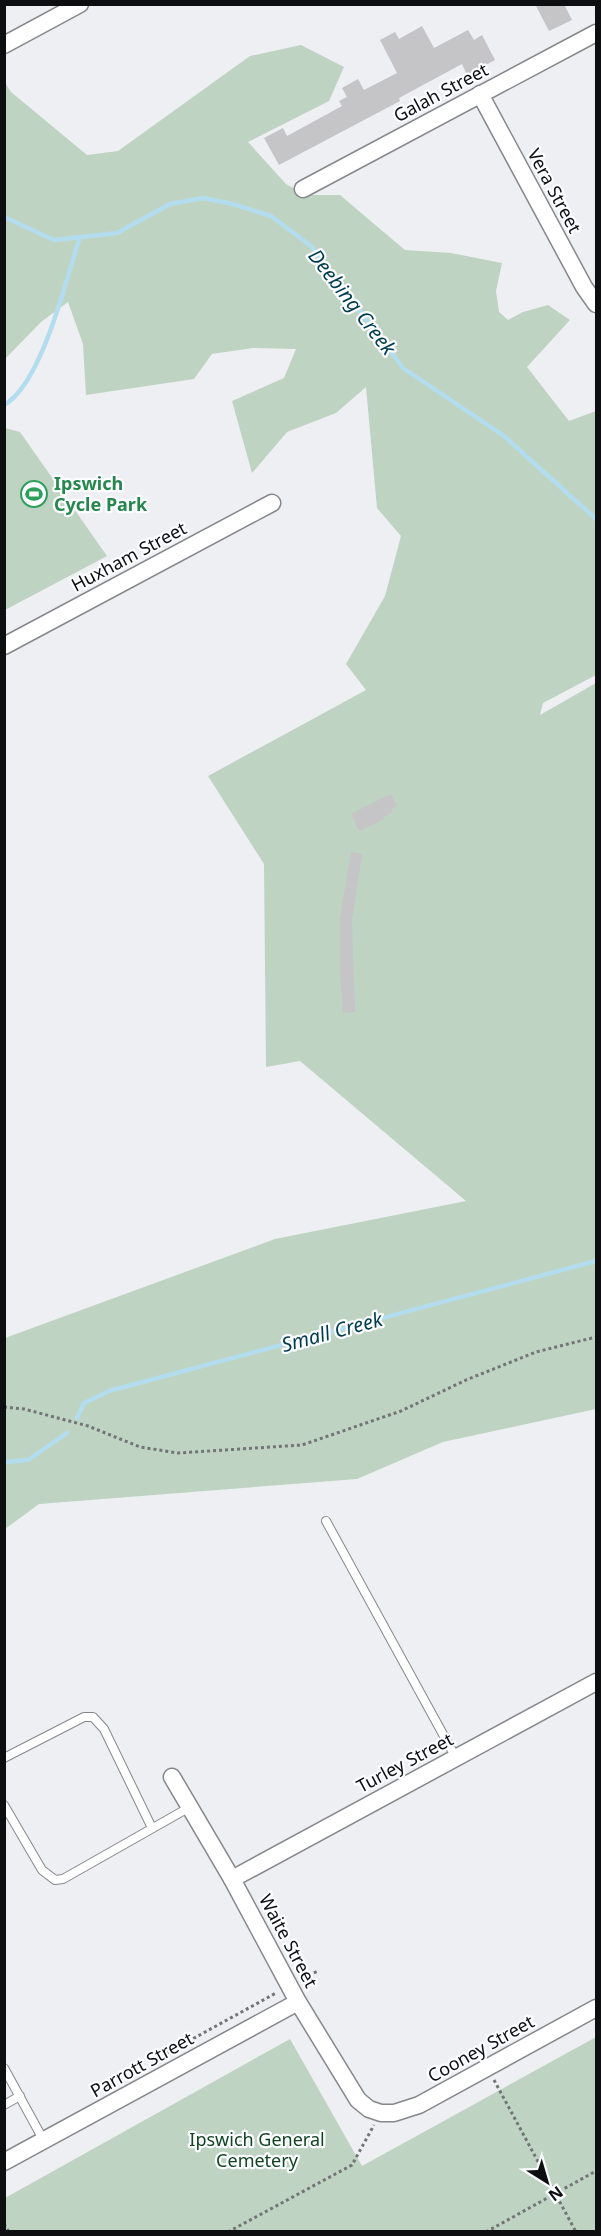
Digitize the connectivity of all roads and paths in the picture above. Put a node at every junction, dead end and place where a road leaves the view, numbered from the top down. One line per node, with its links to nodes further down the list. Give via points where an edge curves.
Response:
1 (76, 6): 3 (street)
2 (597, 33): 4 (street, Galah Street)
3 (4, 45)
4 (480, 94): 5 (street, Galah Street); 6 (street, Vera Street, via 584,287)
5 (303, 189)
6 (597, 304)
7 (272, 503): 8 (street, Huxham Street)
8 (4, 646)
9 (597, 1337): 10 (path, via 536,1352 401,1411 302,1445 178,1453 140,1447 88,1426)
10 (4, 1407)
11 (326, 1521): 14 (lane)
12 (597, 1682): 14 (street, Turley Street)
13 (4, 1758): 18 (lane, via 93,1716 104,1729)
14 (456, 1758): 19 (street, Turley Street)
15 (172, 1777): 17 (street, Waite Street)
16 (4, 1805): 18 (lane, via 42,1870 55,1880)
17 (190, 1807): 18 (lane); 19 (street, Waite Street)
18 (152, 1828)
19 (232, 1879): 20 (street, Waite Street)
20 (298, 2002): 26 (street, Waite Street, via 352,2091 369,2109); 27 (street, Parrott Street)
21 (597, 2008): 23 (street, Cooney Street)
22 (4, 2067): 24 (lane)
23 (488, 2067): 26 (street, Cooney Street, via 420,2105); 30 (path)
24 (20, 2096): 25 (lane); 27 (lane)
25 (4, 2105)
26 (381, 2113): 33 (path, via 352,2165)
27 (44, 2141): 28 (street, Parrott Street)
28 (4, 2162)
29 (597, 2171): 30 (path)
30 (555, 2193): 34 (path); 35 (path)
31 (4, 2224): 32 (path)
32 (9, 2232)
33 (228, 2232)
34 (486, 2232)
35 (576, 2232)

